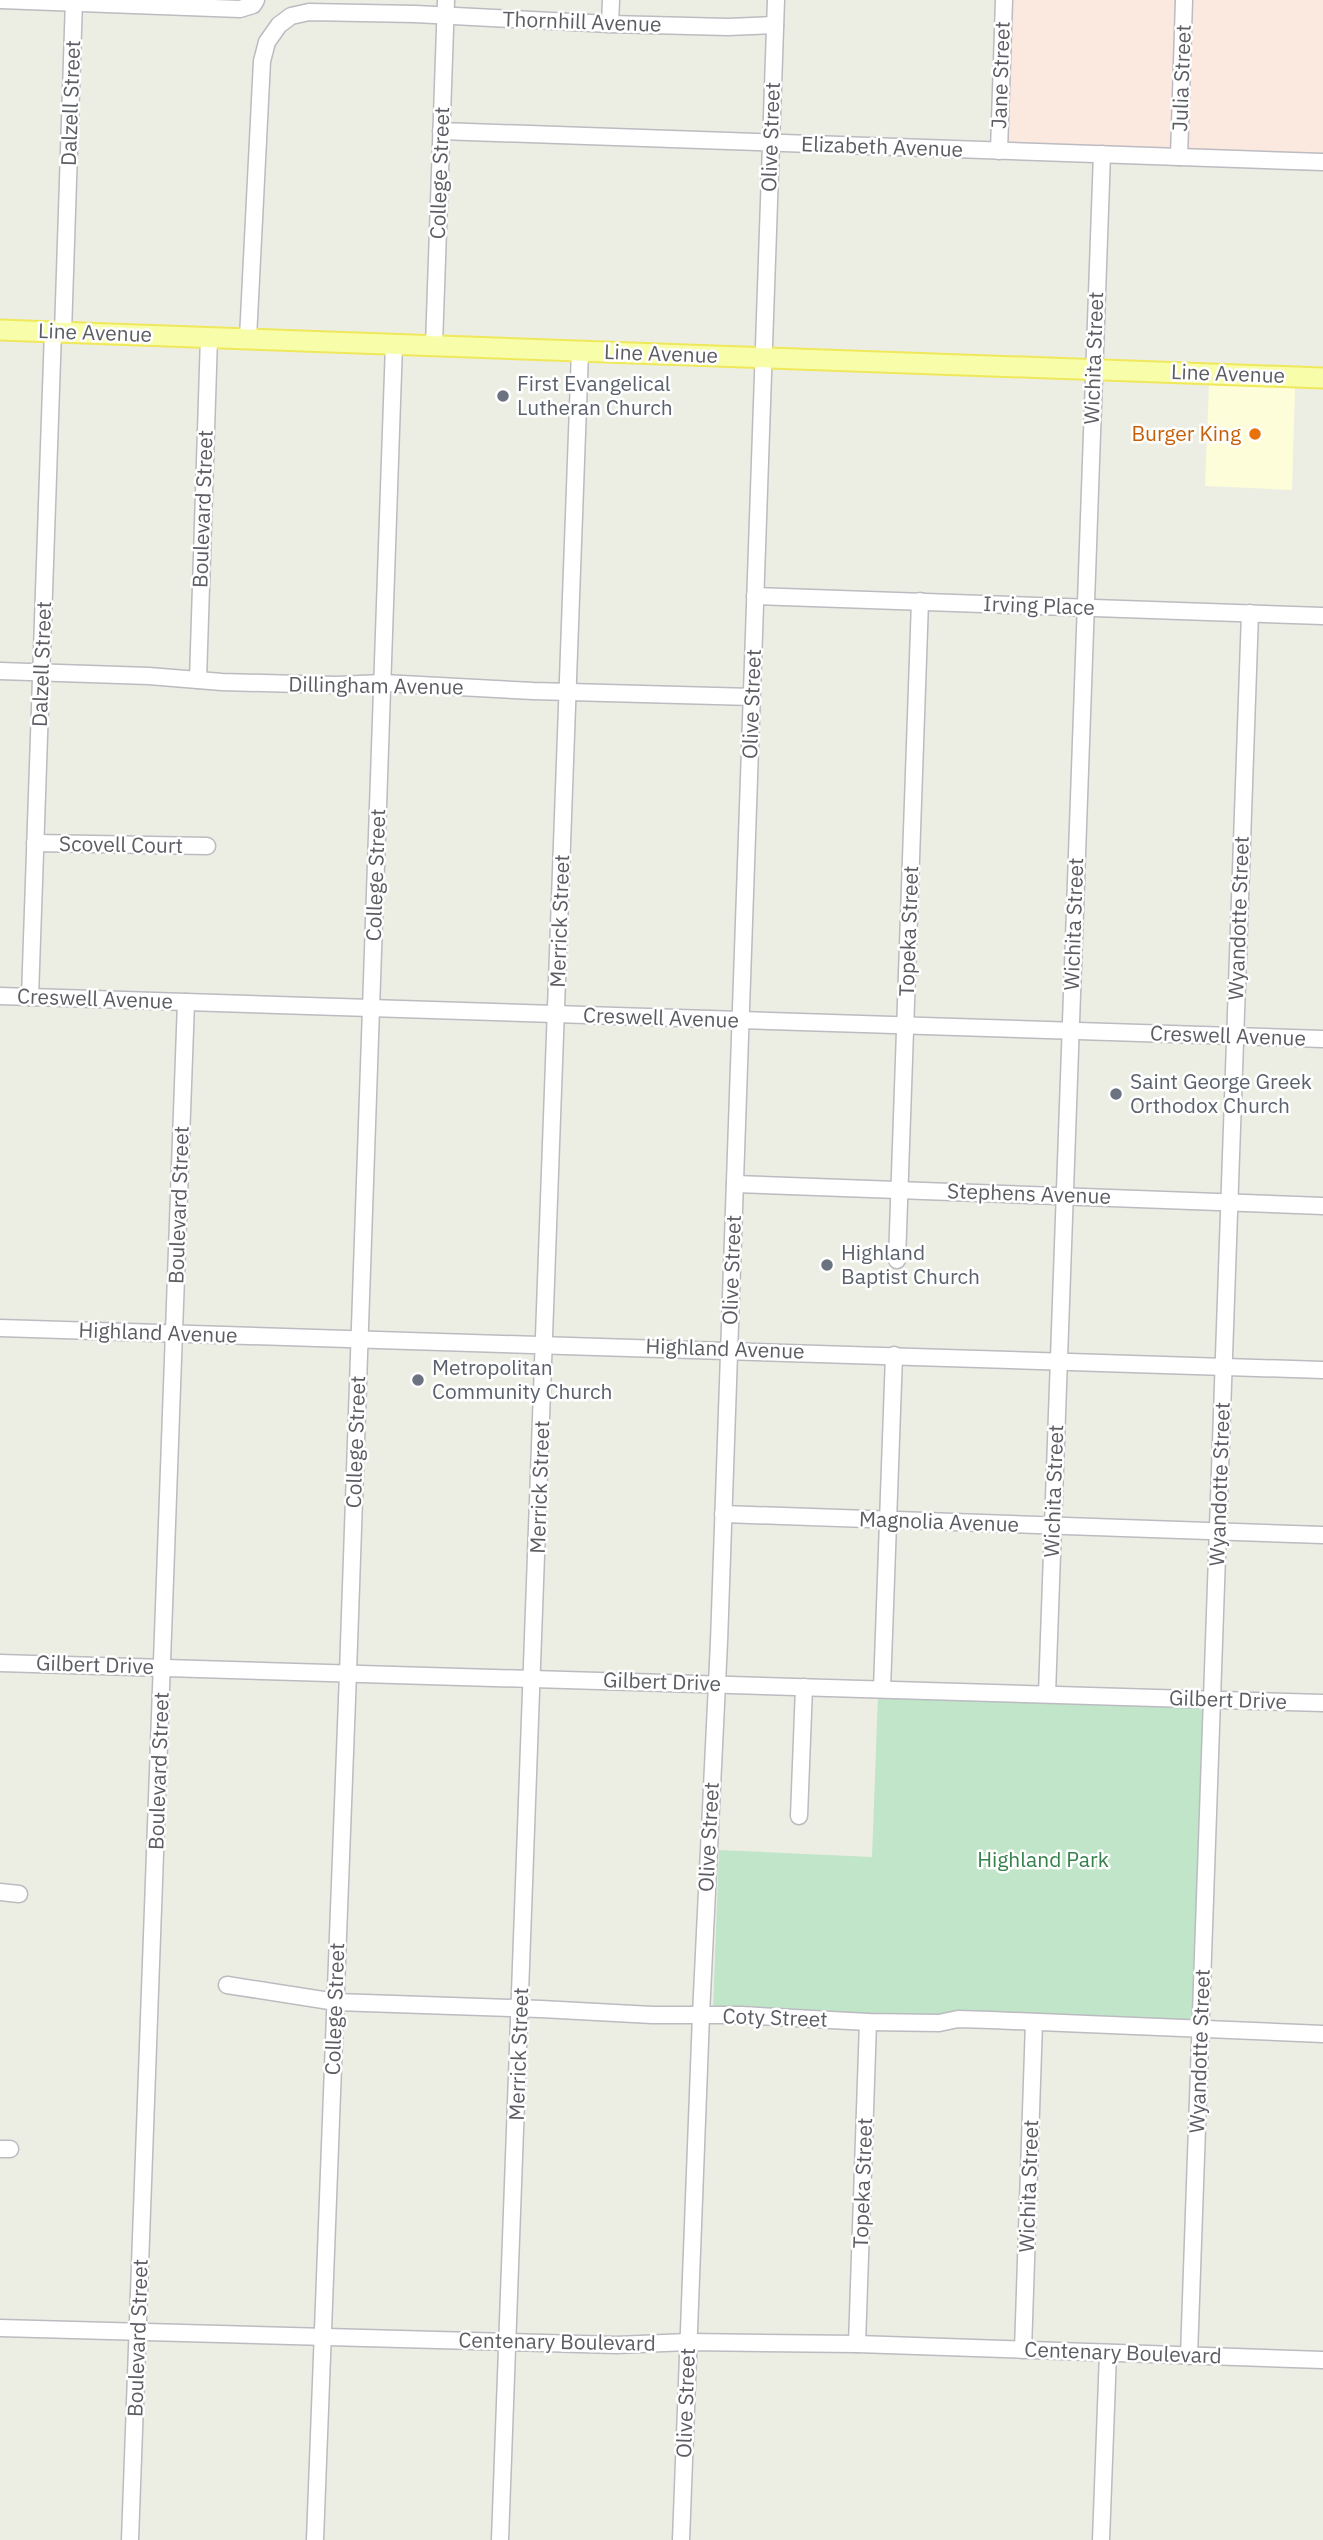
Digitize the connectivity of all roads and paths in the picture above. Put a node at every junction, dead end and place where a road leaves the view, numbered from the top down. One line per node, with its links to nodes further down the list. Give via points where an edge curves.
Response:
1 (0, 0): 6 (street)
2 (611, 0): 9 (street)
3 (776, 0): 10 (street, Olive Street)
4 (1004, 0): 13 (street, Jane Street)
5 (1184, 0): 15 (street, Julia Street)
6 (74, 1): 7 (street, via 240,9); 18 (street, Dalzell Street)
7 (255, 2)
8 (446, 8): 9 (street, Thornhill Avenue); 11 (street, College Street); 20 (street, Thornhill Avenue, via 309,12 285,20 271,35 262,61)
9 (610, 24): 10 (street, Thornhill Avenue)
10 (775, 25): 12 (street, Olive Street)
11 (441, 131): 12 (street, Elizabeth Avenue); 22 (street, College Street)
12 (771, 143): 13 (street, Elizabeth Avenue); 24 (street, Olive Street)
13 (999, 151): 14 (street, Elizabeth Avenue)
14 (1102, 154): 15 (street, Elizabeth Avenue); 25 (street, Wichita Street)
15 (1179, 157): 16 (street, Elizabeth Avenue)
16 (1323, 162)
17 (0, 330): 18 (main road, Line Avenue)
18 (58, 332): 19 (main road, Line Avenue); 33 (street, Dalzell Street)
19 (209, 337): 20 (main road, Line Avenue); 34 (street, Boulevard Street)
20 (248, 338): 21 (main road, Line Avenue)
21 (394, 344): 22 (main road, Line Avenue); 35 (street, College Street)
22 (434, 345): 23 (main road, Line Avenue)
23 (580, 351): 24 (main road, Line Avenue); 36 (street, Merrick Street)
24 (764, 358): 25 (main road, Line Avenue); 27 (street, Olive Street)
25 (1093, 370): 26 (main road, Line Avenue); 29 (street, Wichita Street)
26 (1323, 378)
27 (755, 596): 28 (street, Irving Place); 37 (street, Olive Street)
28 (920, 601): 29 (street, Irving Place); 46 (street, Topeka Street)
29 (1085, 607): 30 (street, Irving Place); 47 (street, Wichita Street)
30 (1250, 613): 31 (street, Irving Place); 48 (street, Wyandotte Street)
31 (1323, 616)
32 (0, 671): 33 (street, Dillingham Avenue)
33 (41, 673): 34 (street, Dillingham Avenue); 38 (street, Dalzell Street)
34 (198, 680): 35 (street, Dillingham Avenue)
35 (383, 683): 36 (street, Dillingham Avenue); 43 (street, College Street)
36 (568, 691): 37 (street, Dillingham Avenue); 44 (street, Merrick Street)
37 (752, 697): 45 (street, Olive Street)
38 (35, 843): 39 (street, Scovell Court); 41 (street, Dalzell Street)
39 (207, 846)
40 (0, 996): 41 (street, Creswell Avenue)
41 (30, 997): 42 (street, Creswell Avenue)
42 (186, 1002): 43 (street, Creswell Avenue); 57 (street, Boulevard Street)
43 (371, 1009): 44 (street, Creswell Avenue); 58 (street, College Street)
44 (556, 1015): 45 (street, Creswell Avenue); 59 (street, Merrick Street)
45 (741, 1020): 46 (street, Creswell Avenue); 50 (street, Olive Street)
46 (906, 1025): 47 (street, Creswell Avenue); 51 (street, Topeka Street)
47 (1070, 1031): 48 (street, Creswell Avenue); 52 (street, Wichita Street)
48 (1235, 1037): 49 (street, Creswell Avenue); 53 (street, Wyandotte Street)
49 (1323, 1040)
50 (735, 1184): 51 (street, Stephens Avenue); 60 (street, Olive Street)
51 (899, 1189): 52 (street, Stephens Avenue); 55 (street, Topeka Street)
52 (1065, 1195): 53 (street, Stephens Avenue); 62 (street, Wichita Street)
53 (1230, 1201): 54 (street, Stephens Avenue); 63 (street, Wyandotte Street)
54 (1323, 1206)
55 (897, 1260)
56 (0, 1328): 57 (street, Highland Avenue)
57 (175, 1333): 58 (street, Highland Avenue); 71 (street, Boulevard Street)
58 (359, 1338): 59 (street, Highland Avenue); 72 (street, College Street)
59 (545, 1343): 60 (street, Highland Avenue); 73 (street, Merrick Street)
60 (729, 1349): 61 (street, Highland Avenue); 65 (street, Olive Street)
61 (894, 1355): 62 (street, Highland Avenue); 66 (street)
62 (1058, 1361): 63 (street, Highland Avenue); 67 (street, Wichita Street)
63 (1224, 1366): 64 (street, Highland Avenue); 68 (street, Wyandotte Street)
64 (1323, 1370)
65 (723, 1514): 66 (street, Magnolia Avenue); 74 (street, Olive Street)
66 (888, 1520): 67 (street, Magnolia Avenue); 76 (street)
67 (1053, 1525): 68 (street, Magnolia Avenue); 77 (street, Wichita Street)
68 (1218, 1531): 69 (street, Magnolia Avenue); 78 (street, Wyandotte Street)
69 (1323, 1535)
70 (0, 1662): 71 (street, Gilbert Drive)
71 (163, 1667): 72 (street, Gilbert Drive); 92 (street, Boulevard Street)
72 (348, 1673): 73 (street, Gilbert Drive); 84 (street, College Street)
73 (533, 1679): 74 (street, Gilbert Drive); 85 (street, Merrick Street)
74 (716, 1684): 75 (street, Gilbert Drive); 86 (street, Olive Street)
75 (804, 1687): 76 (street, Gilbert Drive); 80 (street)
76 (882, 1689): 77 (street, Gilbert Drive)
77 (1047, 1694): 78 (street, Gilbert Drive)
78 (1213, 1699): 79 (street, Gilbert Drive); 89 (street, Wyandotte Street)
79 (1323, 1703)
80 (799, 1816)
81 (0, 1892): 82 (street)
82 (19, 1894)
83 (227, 1986): 84 (street, Coty Street)
84 (335, 2002): 85 (street, Coty Street); 93 (street, College Street)
85 (520, 2008): 86 (street, Coty Street); 94 (street, Merrick Street)
86 (701, 2015): 87 (street, Coty Street); 95 (street, Olive Street)
87 (868, 2022): 88 (street, Coty Street); 96 (street, Topeka Street)
88 (1034, 2022): 89 (street, Coty Street); 97 (street, Wichita Street)
89 (1200, 2030): 90 (street, Coty Street); 99 (street, Wyandotte Street)
90 (1323, 2034)
91 (0, 2328): 92 (street, Centenary Boulevard)
92 (138, 2332): 93 (street, Centenary Boulevard); 101 (street, Boulevard Street)
93 (323, 2337): 94 (street, Centenary Boulevard); 102 (street, College Street)
94 (508, 2342): 95 (street, Centenary Boulevard); 103 (street, Merrick Street)
95 (688, 2342): 96 (street, Centenary Boulevard); 104 (street, Olive Street)
96 (857, 2344): 97 (street, Centenary Boulevard)
97 (1023, 2350): 98 (street, Centenary Boulevard)
98 (1108, 2353): 99 (street, Centenary Boulevard); 105 (street)
99 (1189, 2356): 100 (street, Centenary Boulevard)
100 (1323, 2360)
101 (130, 2540)
102 (315, 2540)
103 (500, 2540)
104 (681, 2540)
105 (1101, 2540)

